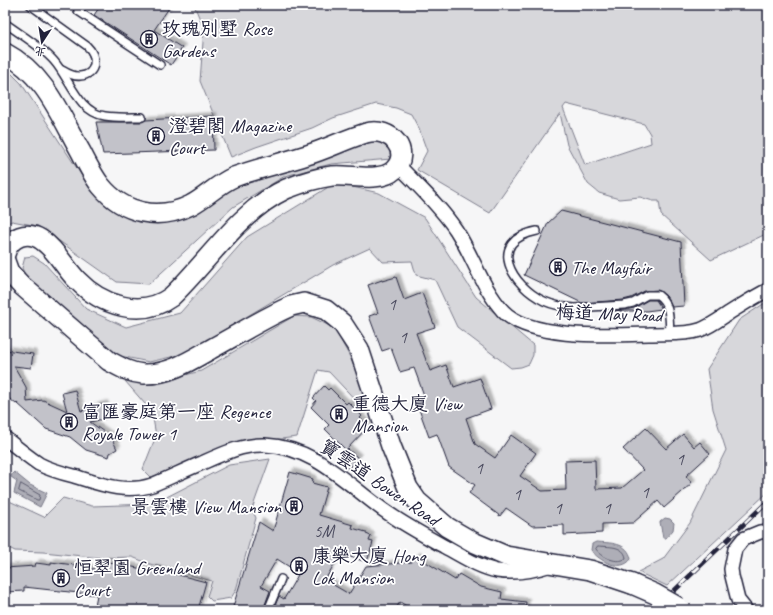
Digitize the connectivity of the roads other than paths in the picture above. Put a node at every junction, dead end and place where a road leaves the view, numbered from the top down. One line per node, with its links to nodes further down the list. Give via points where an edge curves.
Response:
1 (30, 5): 6 (lane, via 87,46 95,59 92,70 86,75 75,76)
2 (77, 5): 5 (lane, via 78,10)
3 (5, 23): 6 (lane, via 48,55)
4 (5, 53): 8 (main road, via 27,68 40,82 103,189 124,206 143,213 163,214 180,209 231,178 373,132 384,133 394,139 400,150)
5 (160, 65)
6 (60, 69): 7 (lane, via 81,101 92,112 104,116)
7 (142, 117)
8 (398, 165): 10 (main road, via 379,176 347,175 322,178 300,184 274,196 242,221 171,297 147,308 122,306 92,294 37,237 18,237 7,247); 13 (street, 梅道 May Road, via 447,218 465,245 494,300 511,318 529,326 566,333)
9 (537, 231): 13 (lane, via 518,238 511,244 508,252 509,264 529,291 551,304 574,308 624,305 647,295 658,295 668,309)
10 (5, 254)
11 (5, 261): 16 (main road, via 9,272 21,285 109,361 134,373 152,374 172,369 292,306 304,303 326,310 342,323 359,349 398,467 417,501 447,527 473,542 506,556)
12 (768, 290): 13 (street, 梅道 May Road, via 709,326 694,332)
13 (670, 333)
14 (5, 438): 16 (street, 寶雲道 Bowen Road, via 31,459 48,468 101,485 129,489 152,485 242,447 266,445 288,448 330,468 389,514 480,566 497,571 530,572)
15 (768, 531): 20 (street, via 743,539 736,549 731,569 732,576 738,600)
16 (556, 564): 18 (main road, bridge, via 590,570 632,584)
17 (281, 579): 19 (lane)
18 (680, 608)
19 (268, 610)
20 (746, 610)

